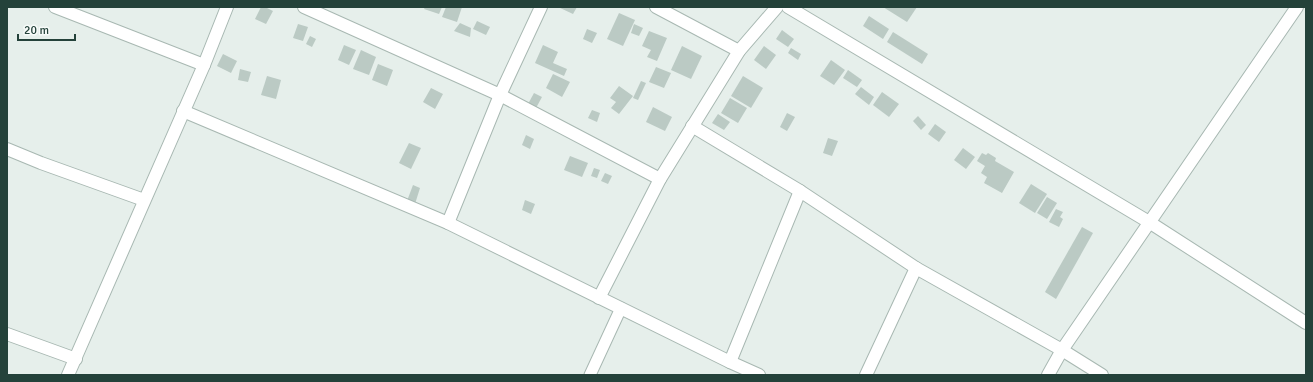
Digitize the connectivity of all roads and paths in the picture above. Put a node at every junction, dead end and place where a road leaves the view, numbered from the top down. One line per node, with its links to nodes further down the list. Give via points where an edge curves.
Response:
1 (56, 7): 10 (street)
2 (227, 7): 10 (street)
3 (304, 7): 11 (street)
4 (541, 7): 11 (street)
5 (656, 7): 9 (street)
6 (777, 7): 9 (street)
7 (788, 7): 18 (street)
8 (1297, 7): 18 (street)
9 (739, 51): 13 (street)
10 (204, 65): 12 (street)
11 (500, 95): 15 (street); 19 (street)
12 (183, 111): 17 (street); 19 (street)
13 (692, 126): 15 (street); 16 (street)
14 (7, 149): 17 (street, via 40,164)
15 (660, 179): 21 (street)
16 (800, 191): 20 (street); 27 (street)
17 (144, 200): 26 (street)
18 (1149, 222): 23 (street); 25 (street)
19 (448, 223): 21 (street)
20 (916, 268): 25 (street); 31 (street)
21 (599, 298): 22 (street)
22 (621, 308): 27 (street); 29 (lane)
23 (1306, 323)
24 (7, 334): 26 (street)
25 (1062, 350): 32 (street); 33 (street)
26 (76, 359): 28 (street)
27 (730, 362): 30 (street)
28 (68, 375)
29 (590, 375)
30 (759, 375)
31 (866, 375)
32 (1048, 375)
33 (1102, 375)

